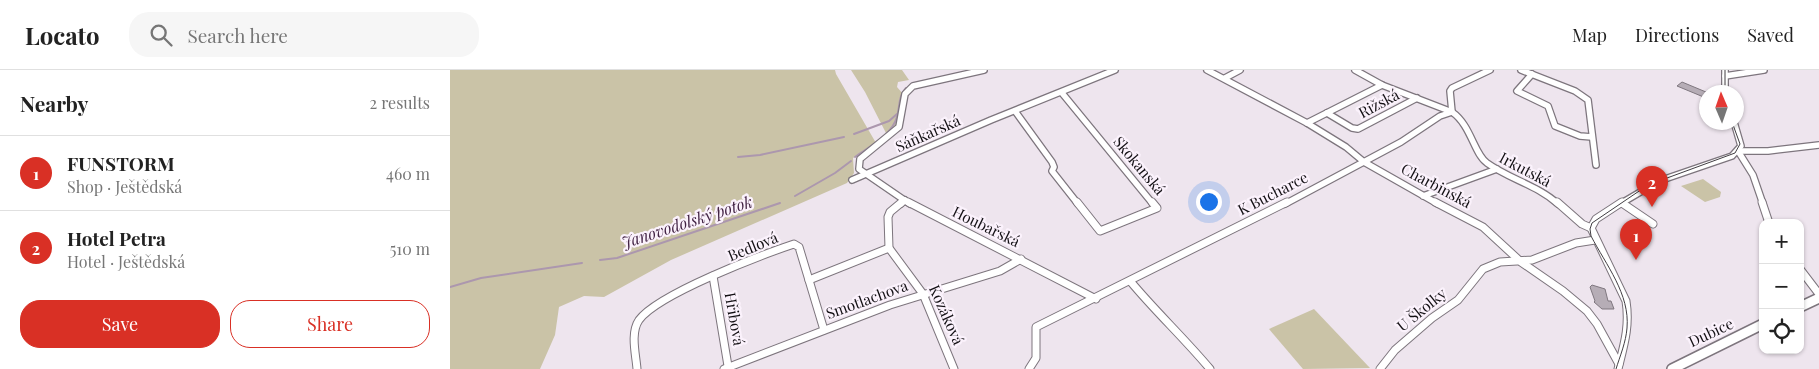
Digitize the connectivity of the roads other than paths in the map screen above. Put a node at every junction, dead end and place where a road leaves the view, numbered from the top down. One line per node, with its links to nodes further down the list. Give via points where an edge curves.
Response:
1 (984, 70): 26 (street, via 913,86 908,90 900,127 860,159 859,169)
2 (1116, 70): 13 (street, Sáňkařská)
3 (1208, 70): 11 (street, Charbinská)
4 (1240, 70): 11 (street)
5 (1355, 70): 12 (street, Irkutská)
6 (1490, 70): 16 (street, via 1452,88)
7 (1521, 70): 10 (street)
8 (1764, 70): 9 (street)
9 (1725, 73)
10 (1532, 74): 20 (street, via 1586,97); 20 (street, via 1517,90 1519,93 1548,106 1554,126)
11 (1225, 78): 18 (street, Charbinská)
12 (1382, 85): 14 (street, Irkutská); 17 (street)
13 (1062, 93): 15 (street, Sáňkařská); 15 (street, Skokanská, via 1157,208 1100,231 1052,171 1052,162)
14 (1417, 98): 16 (street, Irkutská); 17 (street, Rižská, via 1358,129)
15 (1015, 111): 26 (street, Sáňkařská)
16 (1452, 112): 23 (street, K Bucharce); 25 (street, Irkutská, via 1461,118 1485,162)
17 (1327, 113): 18 (street)
18 (1307, 123): 23 (street, Charbinská)
19 (1737, 130): 22 (street, via 1741,141)
20 (1592, 137): 24 (street)
21 (1819, 145): 22 (street)
22 (1738, 151): 30 (street, via 1732,156 1659,181); 31 (street, via 1753,175)
23 (1364, 162): 28 (street, Charbinská); 41 (street, K Bucharce)
24 (1596, 165)
25 (1497, 169): 28 (street); 33 (street, Irkutská, via 1546,193)
26 (866, 174): 27 (street, Sáňkařská); 29 (street, Houbařská)
27 (852, 180)
28 (1423, 196): 37 (street, Charbinská, via 1483,226)
29 (905, 200): 35 (street, via 888,217); 36 (street, Houbařská)
30 (1622, 203): 32 (street); 33 (street, via 1596,219)
31 (1768, 219)
32 (1653, 224)
33 (1591, 228): 34 (street)
34 (1595, 240): 37 (street, U Školky, via 1576,243); 48 (street, via 1622,288 1629,314 1626,344)
35 (889, 248): 40 (street); 42 (street, Kozáková)
36 (1021, 259): 42 (street, Smotlachova, via 1000,271); 44 (street, Houbařská)
37 (1521, 262): 48 (street, Charbinská, via 1587,311); 54 (street, U Školky, via 1500,262 1482,269 1458,300 1395,350)
38 (1804, 275): 43 (street)
39 (713, 276): 40 (street, Bedlová, via 794,244 799,247); 49 (street, Hřibová); 50 (street, via 678,293 641,317 635,328)
40 (809, 280): 47 (street, Bedlová)
41 (1131, 282): 44 (street, K Bucharce); 53 (street)
42 (924, 294): 47 (street, Smotlachova); 51 (street, Kozáková)
43 (1819, 296): 45 (street)
44 (1096, 299): 52 (street, K Bucharce, via 1036,327 1033,337 1038,353 1036,362)
45 (1804, 305)
46 (1759, 326): 55 (street, Dubice)
47 (824, 330): 49 (street, Smotlachova)
48 (1618, 366)
49 (726, 368)
50 (637, 369)
51 (954, 369)
52 (1029, 369)
53 (1210, 369)
54 (1380, 369)
55 (1672, 369)

